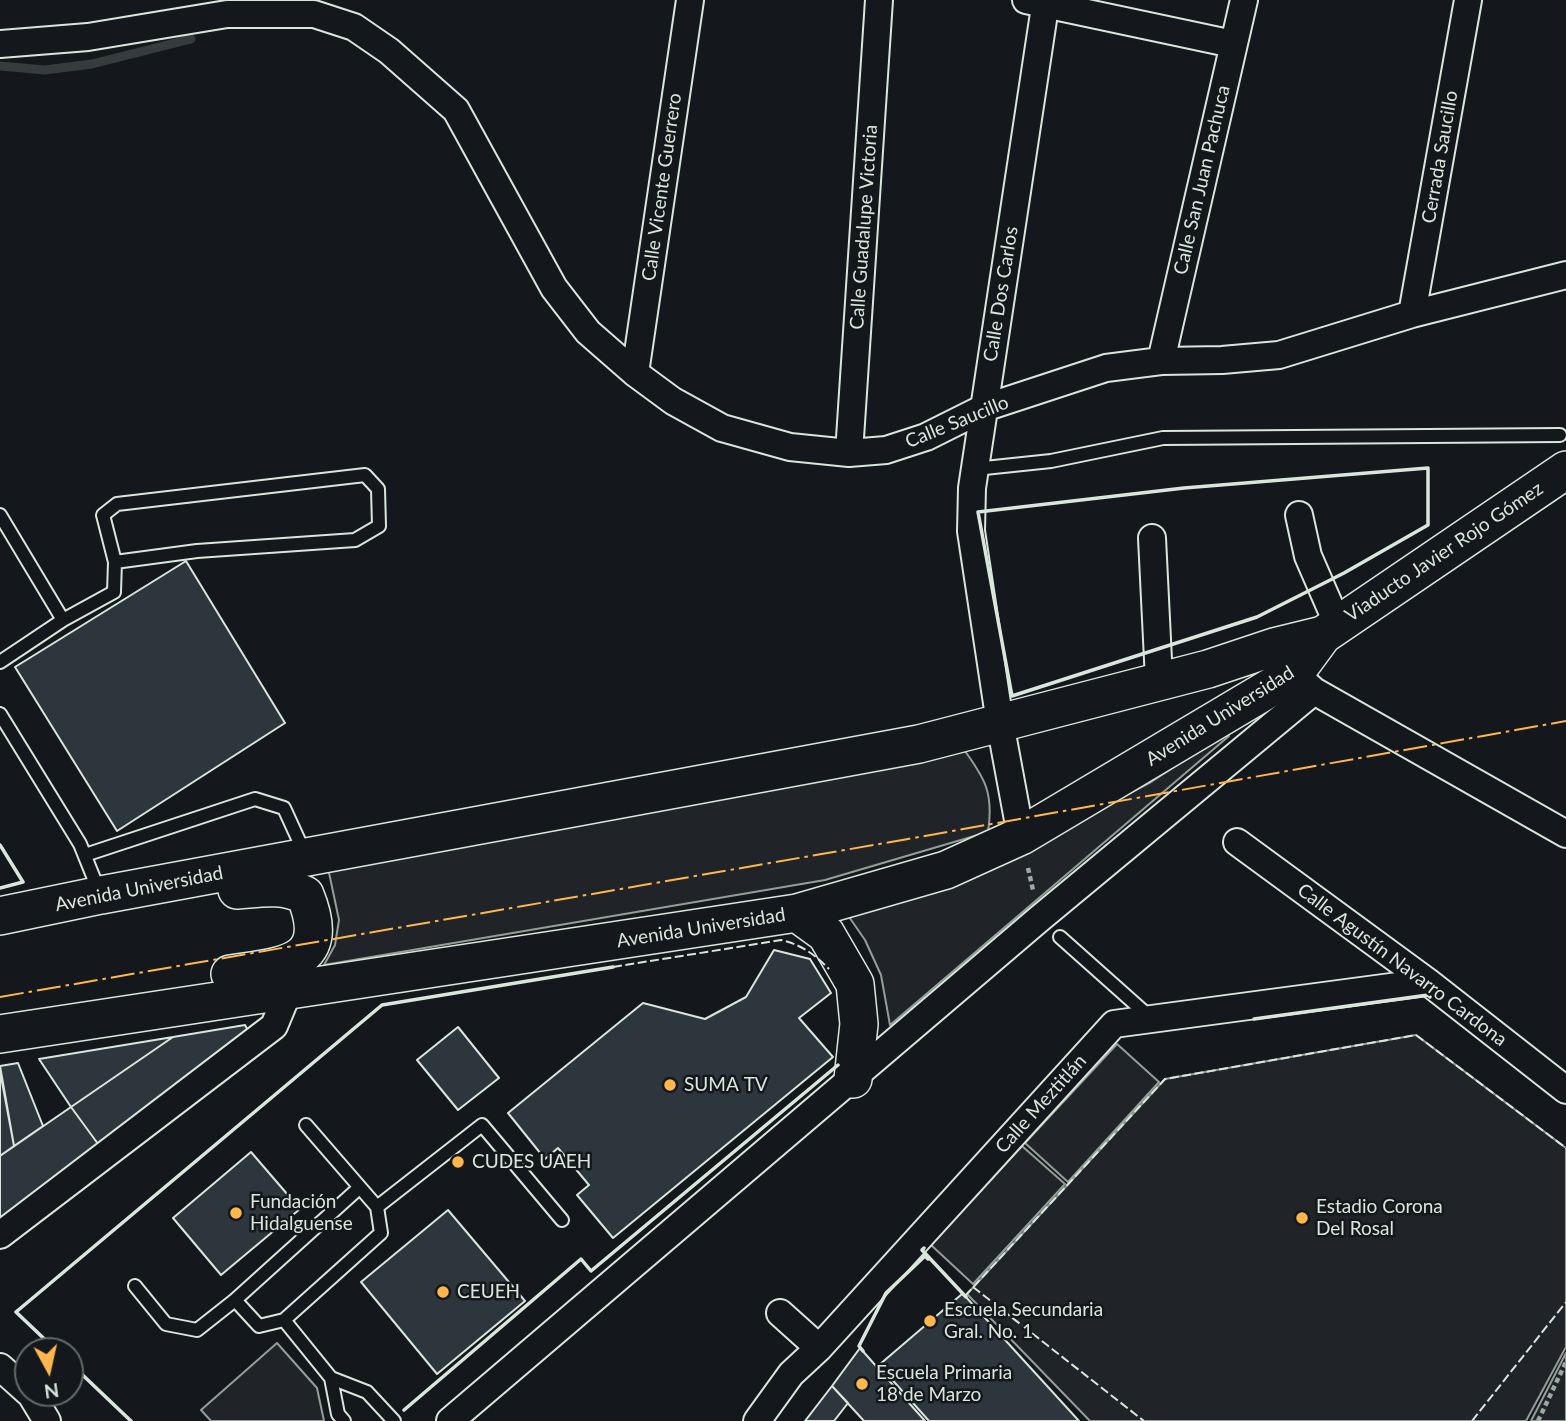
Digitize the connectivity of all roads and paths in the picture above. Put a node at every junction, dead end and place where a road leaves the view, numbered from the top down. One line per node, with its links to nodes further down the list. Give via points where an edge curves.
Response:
1 (690, 0): 11 (street, Calle Vicente Guerrero)
2 (879, 0): 14 (street, Calle Guadalupe Victoria)
3 (1244, 0): 7 (street, Calle San Juan Pachuca)
4 (1468, 0): 9 (street, Cerrada Saucillo)
5 (1039, 1): 7 (street); 12 (street, Calle Dos Carlos)
6 (0, 44): 11 (street, Calle Saucillo, via 88,37 227,14 314,13 354,27 456,110 554,288 588,332)
7 (1233, 44): 10 (street, Calle San Juan Pachuca)
8 (1566, 275): 9 (street, Calle Saucillo)
9 (1412, 314): 10 (street, Calle Saucillo, via 1279,355)
10 (1161, 361): 12 (street, Calle Saucillo, via 1106,368)
11 (635, 373): 14 (street, Calle Saucillo, via 722,428 790,447)
12 (984, 408): 14 (street, Calle Saucillo, via 926,437 886,450); 15 (street, Calle Dos Carlos)
13 (1563, 452): 15 (lane, via 1163,439 1051,461); 21 (main road, Viaducto Javier Rojo Gómez)
14 (849, 453)
15 (975, 469): 26 (street, Calle Dos Carlos, via 971,531)
16 (0, 515): 20 (lane)
17 (1299, 515): 21 (street)
18 (1152, 538): 24 (street)
19 (115, 562): 19 (lane, via 355,540 379,526 378,489 365,475 117,504 103,515); 20 (lane, via 114,592)
20 (63, 620): 22 (lane)
21 (1330, 630): 23 (main road, Avenida Universidad)
22 (0, 662)
23 (1294, 670): 24 (main road, Avenida Universidad, via 1208,669); 27 (street); 28 (main road, Avenida Universidad); 35 (street)
24 (1159, 680): 26 (main road, Avenida Universidad)
25 (0, 714): 30 (lane)
26 (1000, 723): 28 (street, Calle Dos Carlos); 31 (main road, Avenida Universidad, via 919,744)
27 (1566, 834)
28 (1021, 836): 33 (main road, Avenida Universidad, via 946,870); 35 (path)
29 (1237, 842): 37 (street, Calle Agustín Navarro Cardona)
30 (85, 855): 31 (lane, via 255,799 284,808); 32 (lane)
31 (307, 858): 32 (main road, Avenida Universidad)
32 (101, 895): 34 (main road, Avenida Universidad); 40 (main road, via 169,897 290,888 305,895 313,914 314,940 304,956 276,967 57,1002)
33 (797, 912): 38 (main road, Avenida Universidad); 41 (main road, via 826,934 855,984 859,1024)
34 (0, 916)
35 (1039, 919): 41 (street)
36 (1060, 937): 39 (lane)
37 (1428, 982): 39 (street, Calle Meztitlán); 42 (street, Calle Agustín Navarro Cardona)
38 (289, 990): 40 (main road, Avenida Universidad); 47 (street, via 274,1026)
39 (1153, 1019): 52 (street, Calle Meztitlán, via 1114,1024)
40 (3, 1033)
41 (853, 1079): 59 (street)
42 (1566, 1090)
43 (306, 1125): 44 (lane)
44 (359, 1188): 45 (lane); 49 (lane)
45 (377, 1207): 46 (lane, via 482,1125); 51 (lane, via 382,1233)
46 (562, 1220)
47 (0, 1235)
48 (135, 1286): 49 (lane, via 166,1324 197,1330)
49 (235, 1300): 51 (lane, via 259,1326)
50 (780, 1313): 52 (street)
51 (284, 1320): 55 (lane)
52 (819, 1348): 60 (street, Calle Meztitlán, via 791,1374)
53 (1566, 1362): 61 (path)
54 (0, 1367): 56 (street)
55 (331, 1378): 57 (lane, via 338,1414); 58 (lane, via 367,1392)
56 (14, 1379)
57 (344, 1421)
58 (394, 1421)
59 (450, 1421)
60 (757, 1421)
61 (1538, 1421)

